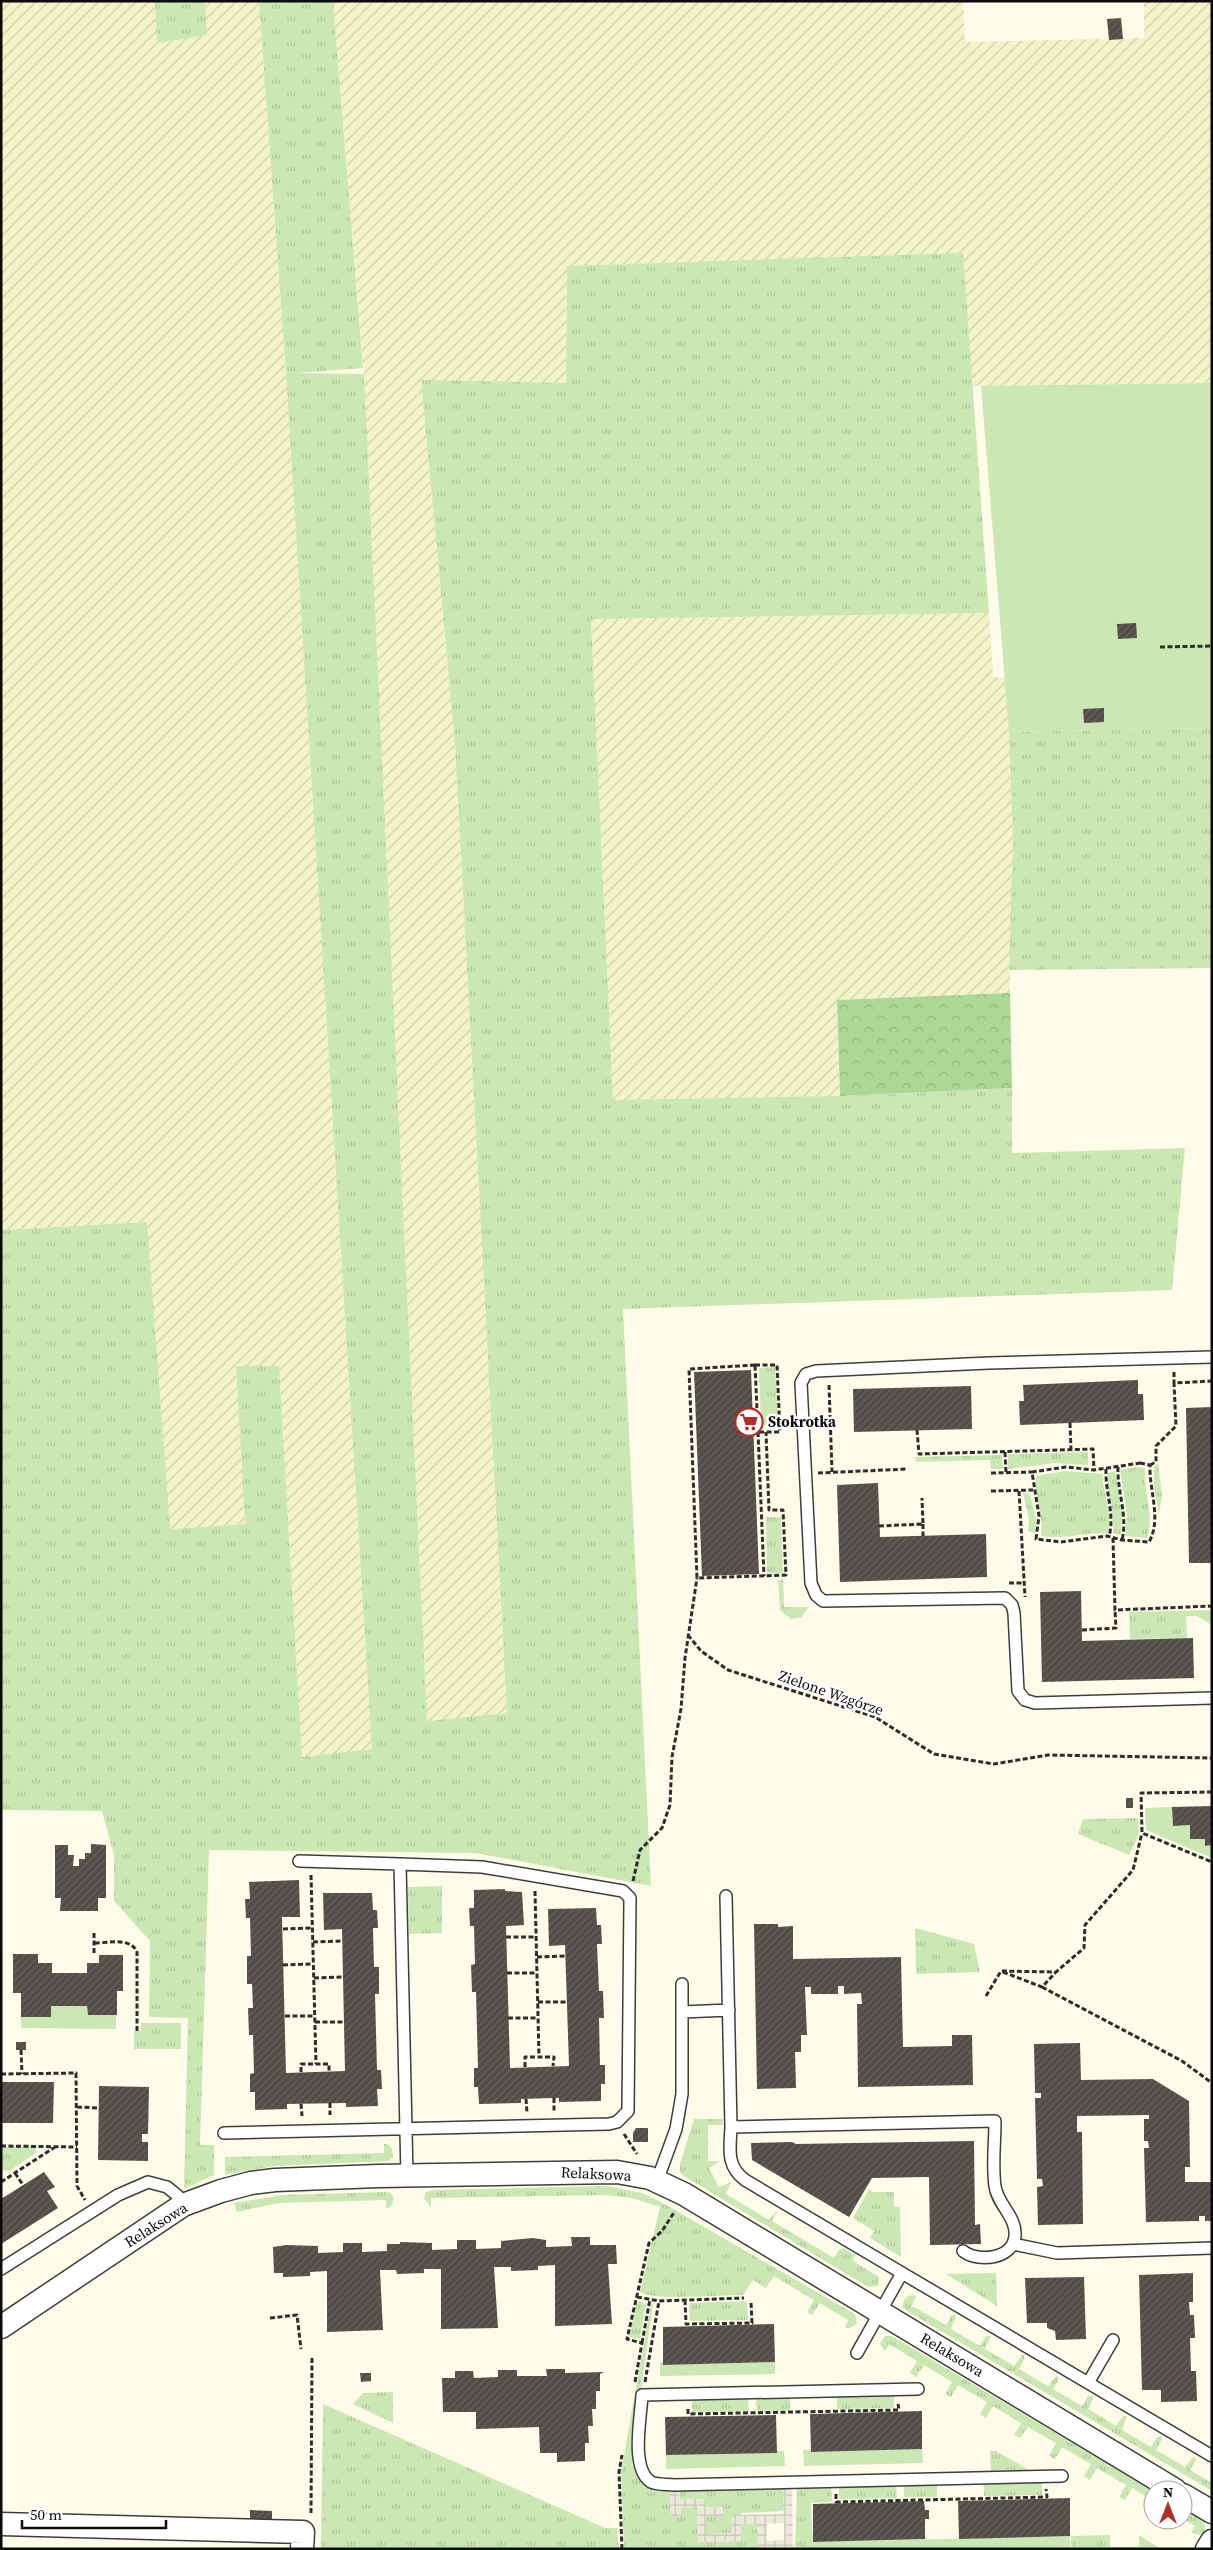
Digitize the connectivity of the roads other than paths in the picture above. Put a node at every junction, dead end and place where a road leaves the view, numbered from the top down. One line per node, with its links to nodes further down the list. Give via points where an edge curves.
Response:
1 (1212, 1357): 2 (lane, via 816,1371 806,1374 802,1383 811,1582 816,1595 823,1601 1005,1598 1014,1613 1018,1691 1025,1700 1035,1703)
2 (1212, 1698)
3 (299, 1861): 4 (lane)
4 (400, 1864): 10 (lane); 10 (lane, via 482,1867 623,1891 630,1898 628,2111 617,2122 609,2124)
5 (726, 1896): 7 (lane)
6 (682, 1984): 8 (lane)
7 (729, 2010): 8 (lane); 9 (lane)
8 (682, 2012): 13 (lane, via 682,2094 676,2129)
9 (732, 2127): 15 (lane, via 995,2121 995,2188 1014,2223); 19 (lane, via 730,2162 738,2175)
10 (407, 2129): 11 (lane); 12 (lane)
11 (224, 2133)
12 (407, 2176): 13 (street, Relaksowa, via 598,2171); 14 (street, Relaksowa, via 251,2183)
13 (657, 2181): 20 (street, Relaksowa)
14 (183, 2205): 18 (lane, via 167,2187 148,2182 118,2196); 21 (street, Relaksowa)
15 (1013, 2244): 16 (lane, via 1057,2253); 17 (lane, via 991,2258 969,2256)
16 (1212, 2248)
17 (962, 2251)
18 (1, 2269)
19 (902, 2273): 20 (lane); 24 (lane)
20 (880, 2312): 23 (lane); 28 (street, Relaksowa)
21 (1, 2328)
22 (1113, 2340): 24 (lane)
23 (857, 2352)
24 (1088, 2383): 26 (lane)
25 (918, 2389): 27 (lane, via 642,2394 638,2464 652,2483 674,2485)
26 (1212, 2456)
27 (1062, 2476)
28 (1158, 2480)
29 (1193, 2501): 30 (street)
30 (1212, 2512)
31 (1, 2524): 32 (street)
32 (303, 2541)
33 (1212, 2541): 34 (street)
34 (1207, 2549)

